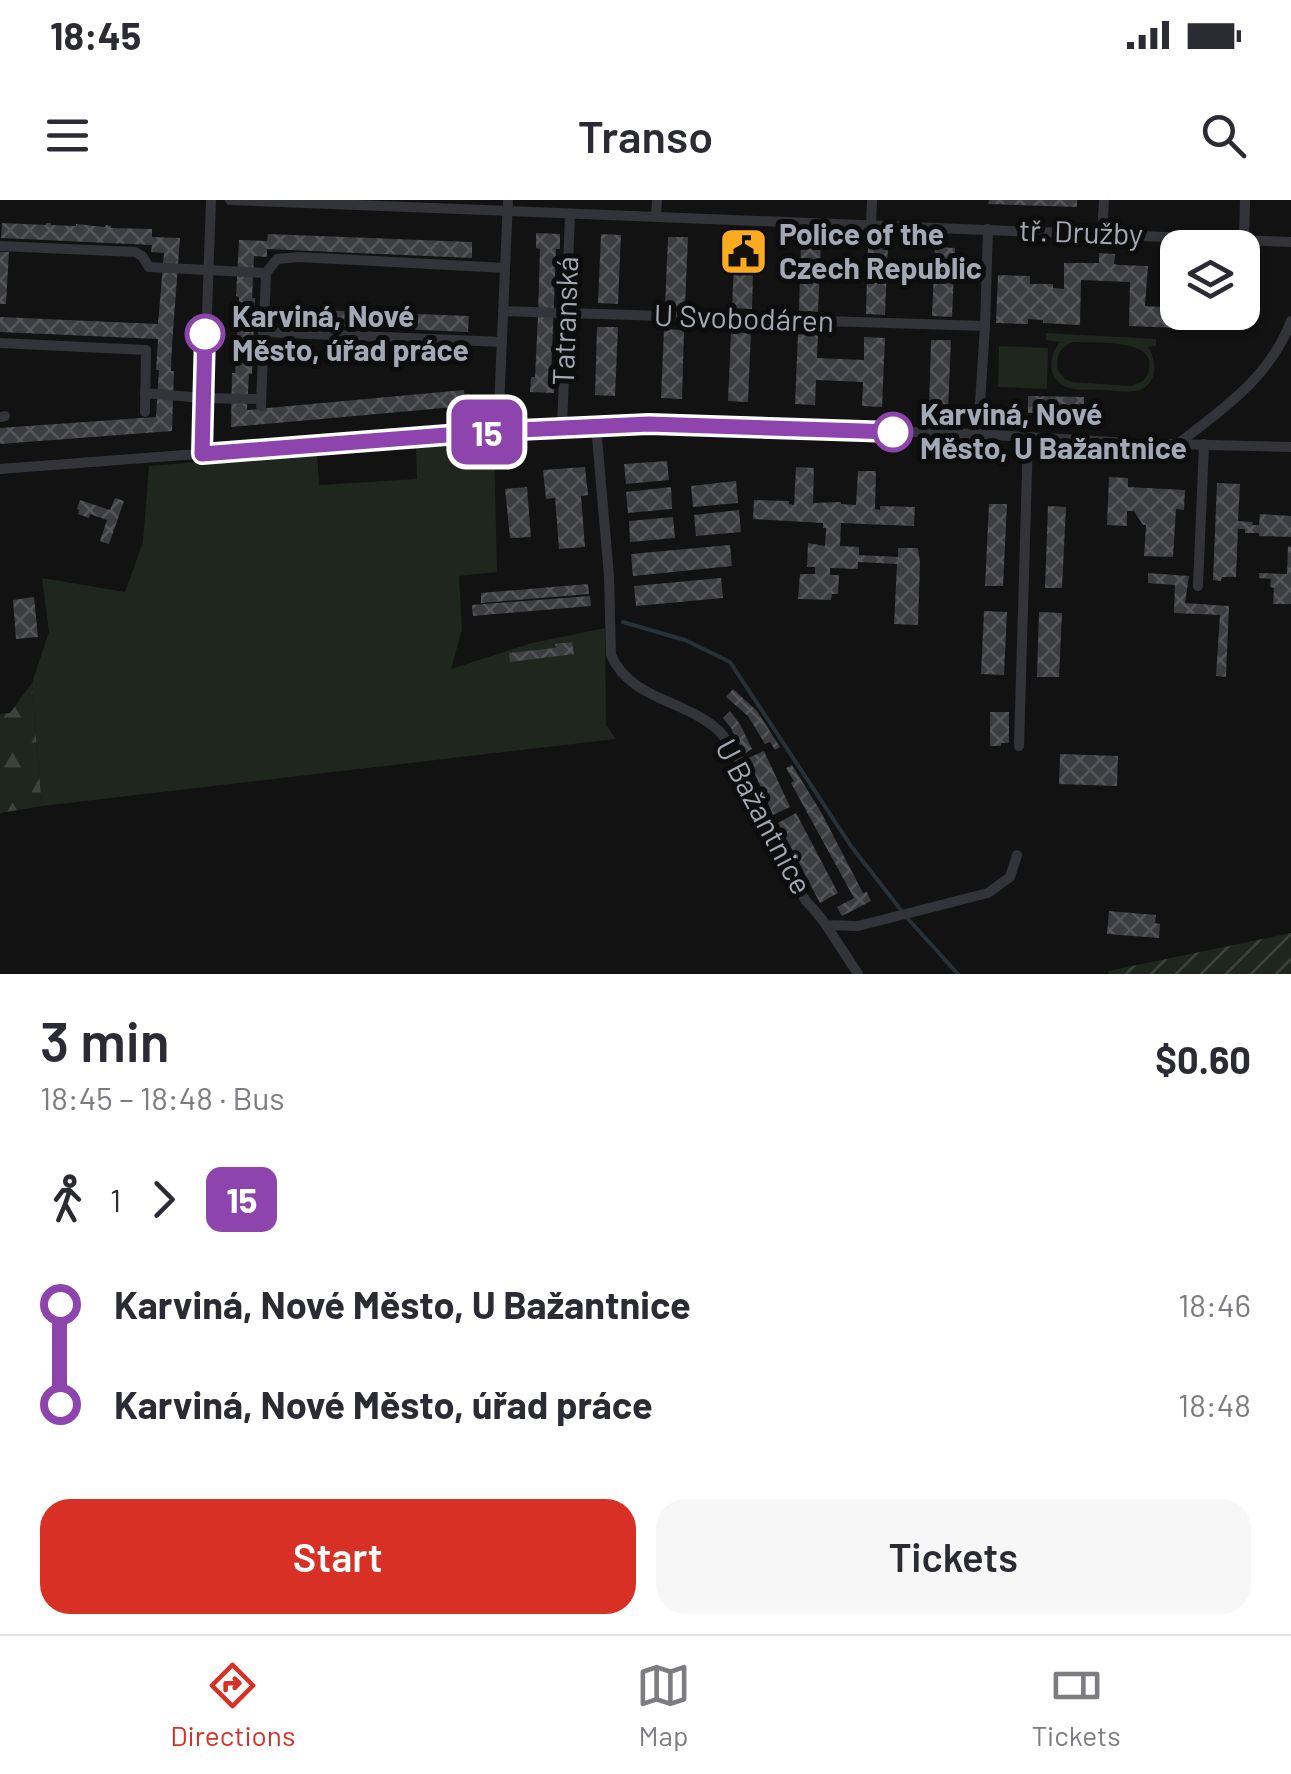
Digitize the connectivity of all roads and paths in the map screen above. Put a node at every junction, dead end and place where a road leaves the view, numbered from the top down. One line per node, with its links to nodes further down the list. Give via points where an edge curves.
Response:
1 (211, 200): 22 (street)
2 (230, 200): 7 (street, tř. Družby)
3 (657, 200): 12 (street)
4 (872, 200): 13 (street)
5 (1104, 200): 16 (street)
6 (1245, 200): 15 (street)
7 (301, 201): 8 (street, tř. Družby)
8 (377, 202): 9 (street, tř. Družby)
9 (451, 204): 10 (street, tř. Družby)
10 (508, 205): 11 (street, tř. Družby); 21 (street)
11 (570, 214): 12 (street, tř. Družby); 25 (street, Tatranská)
12 (656, 217): 13 (street, tř. Družby)
13 (871, 225): 14 (street, tř. Družby)
14 (988, 230): 16 (street, tř. Družby); 26 (street)
15 (1244, 230)
16 (1102, 234): 17 (street, tř. Družby)
17 (1160, 236)
18 (1260, 241): 19 (street, tř. Družby)
19 (1291, 242)
20 (0, 246): 22 (street, via 135,252 149,267)
21 (505, 268): 23 (street, via 298,257 277,259); 24 (street)
22 (208, 270): 23 (street); 32 (street)
23 (266, 273): 28 (street)
24 (503, 311): 25 (street, U Svobodáren); 29 (street)
25 (566, 314): 26 (street, U Svobodáren); 35 (street, Tatranská)
26 (985, 326): 37 (street)
27 (1291, 326): 39 (street, via 1242,394)
28 (264, 332): 29 (street); 32 (street, via 260,402)
29 (502, 342): 36 (street)
30 (0, 343): 31 (street, via 146,350)
31 (145, 393): 32 (street); 33 (street)
32 (202, 398): 42 (street)
33 (145, 412)
34 (596, 426): 35 (street); 37 (street); 47 (street, U Bažantnice, via 611,656 637,687 719,730 797,887)
35 (562, 428): 36 (street)
36 (498, 431): 42 (street)
37 (978, 434): 38 (street)
38 (1028, 436): 39 (street); 45 (street)
39 (1178, 443): 40 (street)
40 (1204, 444): 41 (street); 44 (street)
41 (1291, 447)
42 (202, 454): 43 (street)
43 (0, 468)
44 (1198, 586)
45 (1019, 746)
46 (1018, 855): 47 (street, U Bažantnice, via 1010,878 988,894 858,926)
47 (826, 925): 48 (street)
48 (858, 974)

